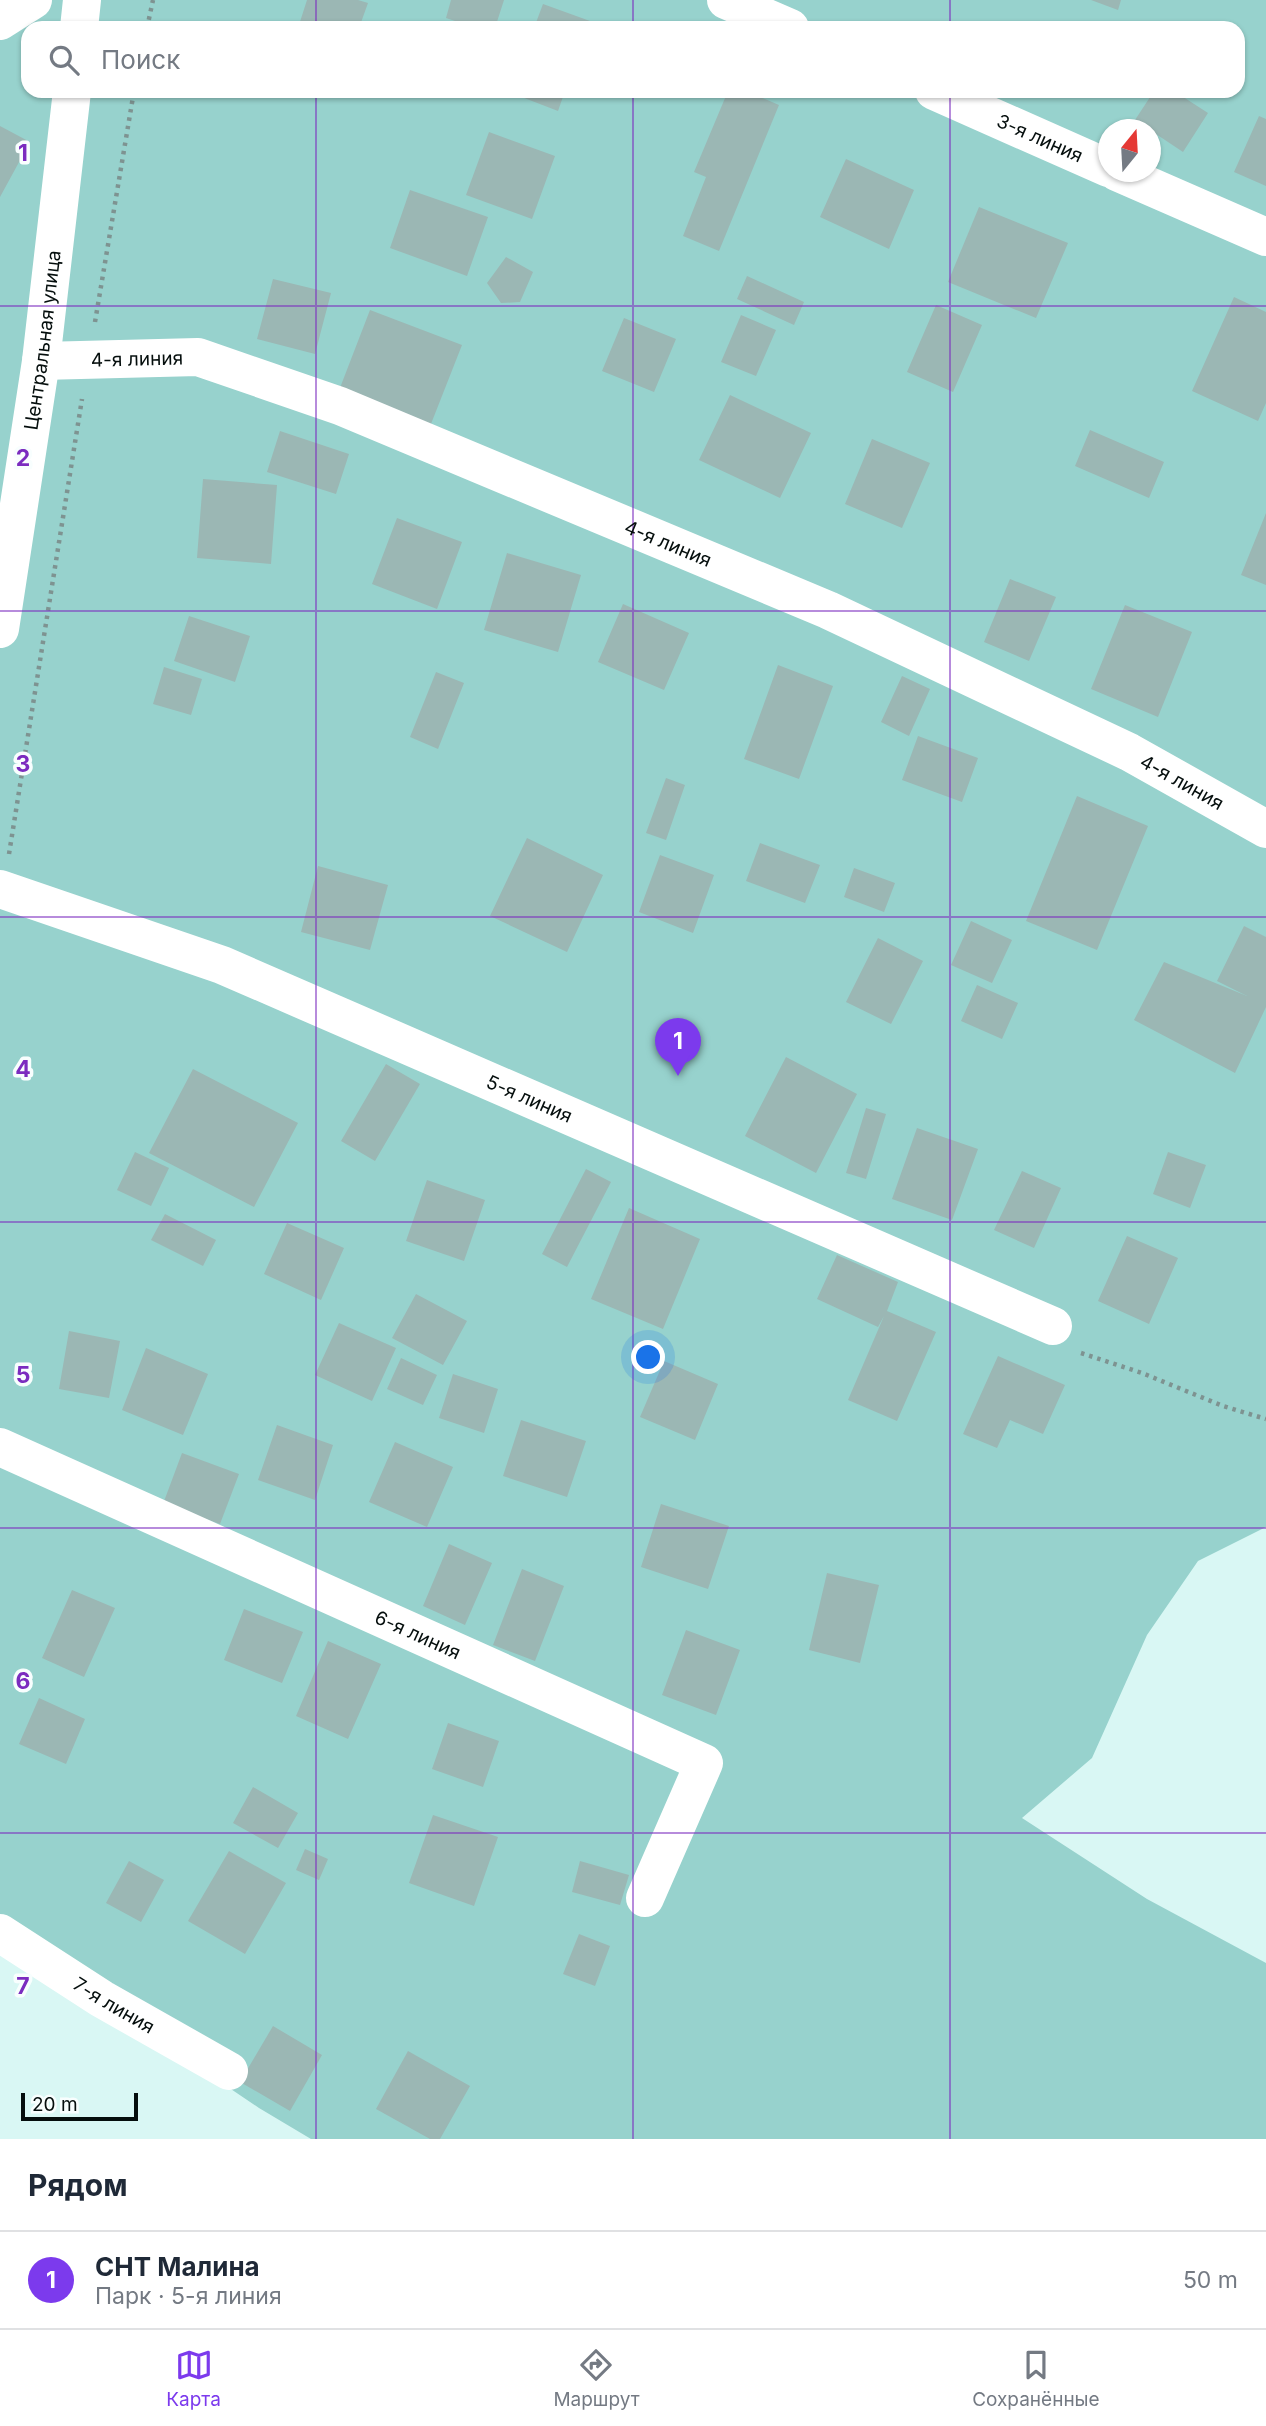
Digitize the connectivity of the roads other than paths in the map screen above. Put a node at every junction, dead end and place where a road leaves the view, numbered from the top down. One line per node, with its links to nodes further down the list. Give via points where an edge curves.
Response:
1 (33, 0): 6 (street)
2 (82, 0): 4 (street)
3 (726, 0): 5 (street)
4 (80, 21)
5 (774, 21)
6 (0, 22)
7 (71, 98): 12 (street, Центральная улица)
8 (950, 98): 9 (street, 3-я линия)
9 (1098, 164)
10 (1140, 182): 11 (street)
11 (1266, 237)
12 (41, 361): 13 (street, Центральная улица); 14 (street, 4-я линия, via 198,357 279,383 449,449 828,610 1129,752)
13 (0, 629)
14 (1266, 829)
15 (1, 890): 16 (street, 5-я линия, via 222,965)
16 (1053, 1326)
17 (0, 1447): 18 (street, 6-я линия, via 704,1763)
18 (645, 1898)
19 (0, 1933): 20 (street, 7-я линия, via 102,1999)
20 (229, 2071)

